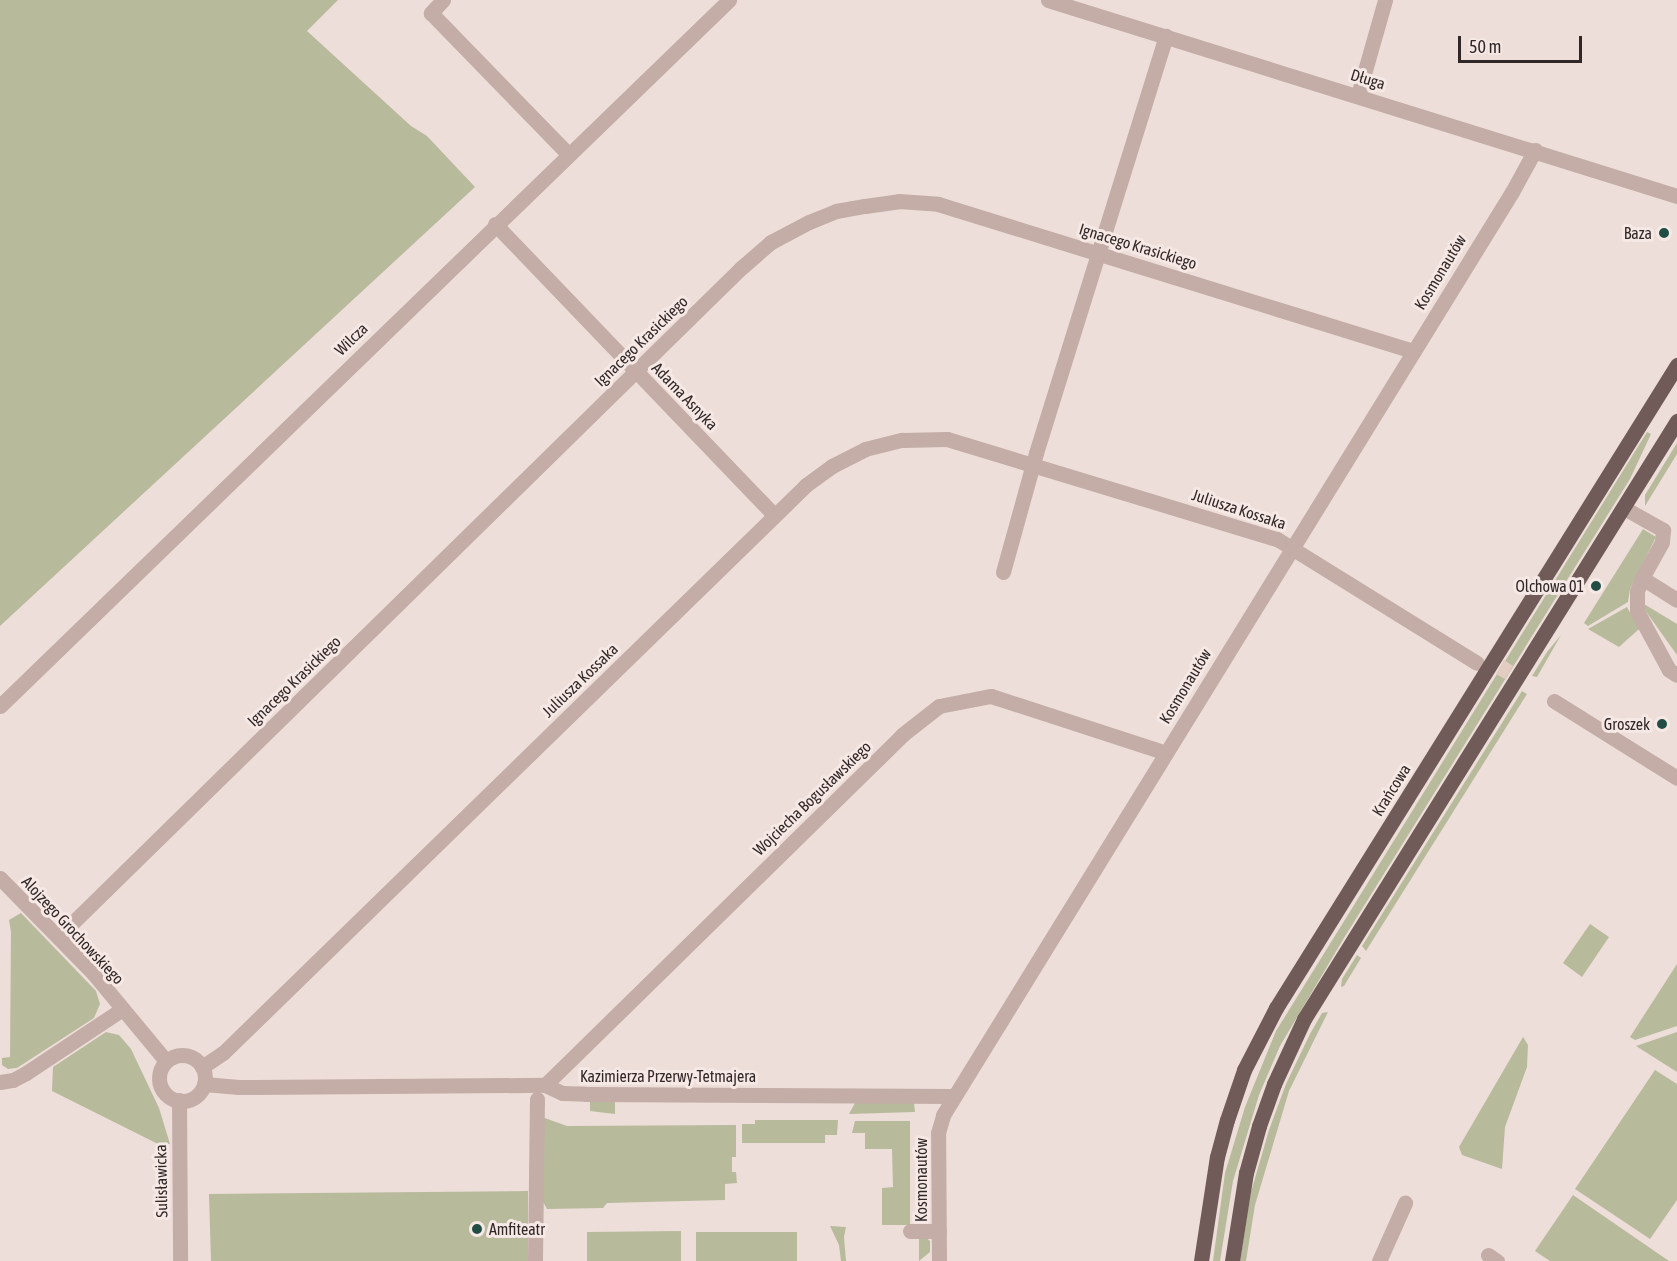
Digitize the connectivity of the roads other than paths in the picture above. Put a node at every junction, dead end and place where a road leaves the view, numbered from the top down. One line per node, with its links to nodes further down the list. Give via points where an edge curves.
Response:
1 (443, 0): 8 (street, via 431,13)
2 (729, 0): 8 (street, Wilcza)
3 (1047, 0): 5 (street, Długa)
4 (1384, 0): 6 (street)
5 (1166, 36): 6 (street, Długa); 11 (street)
6 (1358, 95): 7 (street, Długa)
7 (1535, 150): 9 (street, Długa); 12 (street, Kosmonautów)
8 (568, 154): 10 (street, Wilcza)
9 (1677, 196)
10 (495, 224): 14 (street, Adama Asnyka); 26 (street, Wilcza)
11 (1099, 253): 12 (street, Ignacego Krasickiego); 14 (street, Ignacego Krasickiego, via 938,204 899,201 836,211 771,242); 16 (street)
12 (1414, 351): 19 (street, Kosmonautów)
13 (1677, 365): 46 (main road, Krańcowa, via 1276,1008 1244,1070 1227,1120 1217,1157)
14 (636, 371): 18 (street, Adama Asnyka); 30 (street, Ignacego Krasickiego)
15 (1677, 421): 17 (main road)
16 (1033, 464): 18 (street, Juliusza Kossaka, via 947,439 902,440 865,449 832,466); 19 (street, Juliusza Kossaka, via 1277,539); 20 (street)
17 (1624, 508): 21 (street, via 1664,533); 47 (main road, via 1296,1036 1259,1126 1246,1173)
18 (774, 516): 33 (street, Juliusza Kossaka, via 223,1053)
19 (1291, 547): 23 (street, Juliusza Kossaka); 27 (street, Kosmonautów)
20 (1003, 572)
21 (1642, 578): 22 (street); 24 (street, via 1637,611 1670,670)
22 (1677, 600)
23 (1478, 663)
24 (1677, 675)
25 (1554, 701): 28 (street)
26 (0, 706)
27 (1166, 753): 36 (street, Wojciecha Bogusławskiego, via 991,696 939,706 902,735); 37 (street, Kosmonautów)
28 (1677, 778)
29 (0, 878): 30 (street, Alojzego Grochowskiego)
30 (58, 937): 31 (street, Alojzego Grochowskiego)
31 (121, 1010): 32 (street, Alojzego Grochowskiego); 34 (street, via 26,1073)
32 (166, 1061): 33 (street, via 185,1055); 39 (street, via 159,1076 161,1087 168,1096)
33 (202, 1067): 35 (street)
34 (0, 1082)
35 (204, 1084): 36 (street, Kazimierza Przerwy-Tetmajera); 39 (street, via 195,1096)
36 (545, 1085): 37 (street, Kazimierza Przerwy-Tetmajera, via 562,1093 586,1094)
37 (954, 1096): 42 (street, Kosmonautów, via 938,1133)
38 (537, 1099): 44 (street)
39 (179, 1100): 43 (street, Sulisławicka)
40 (1405, 1203): 48 (street)
41 (910, 1231): 42 (street)
42 (939, 1231): 45 (street, Kosmonautów)
43 (180, 1261)
44 (535, 1261)
45 (939, 1261)
46 (1201, 1261)
47 (1232, 1261)
48 (1379, 1261)

